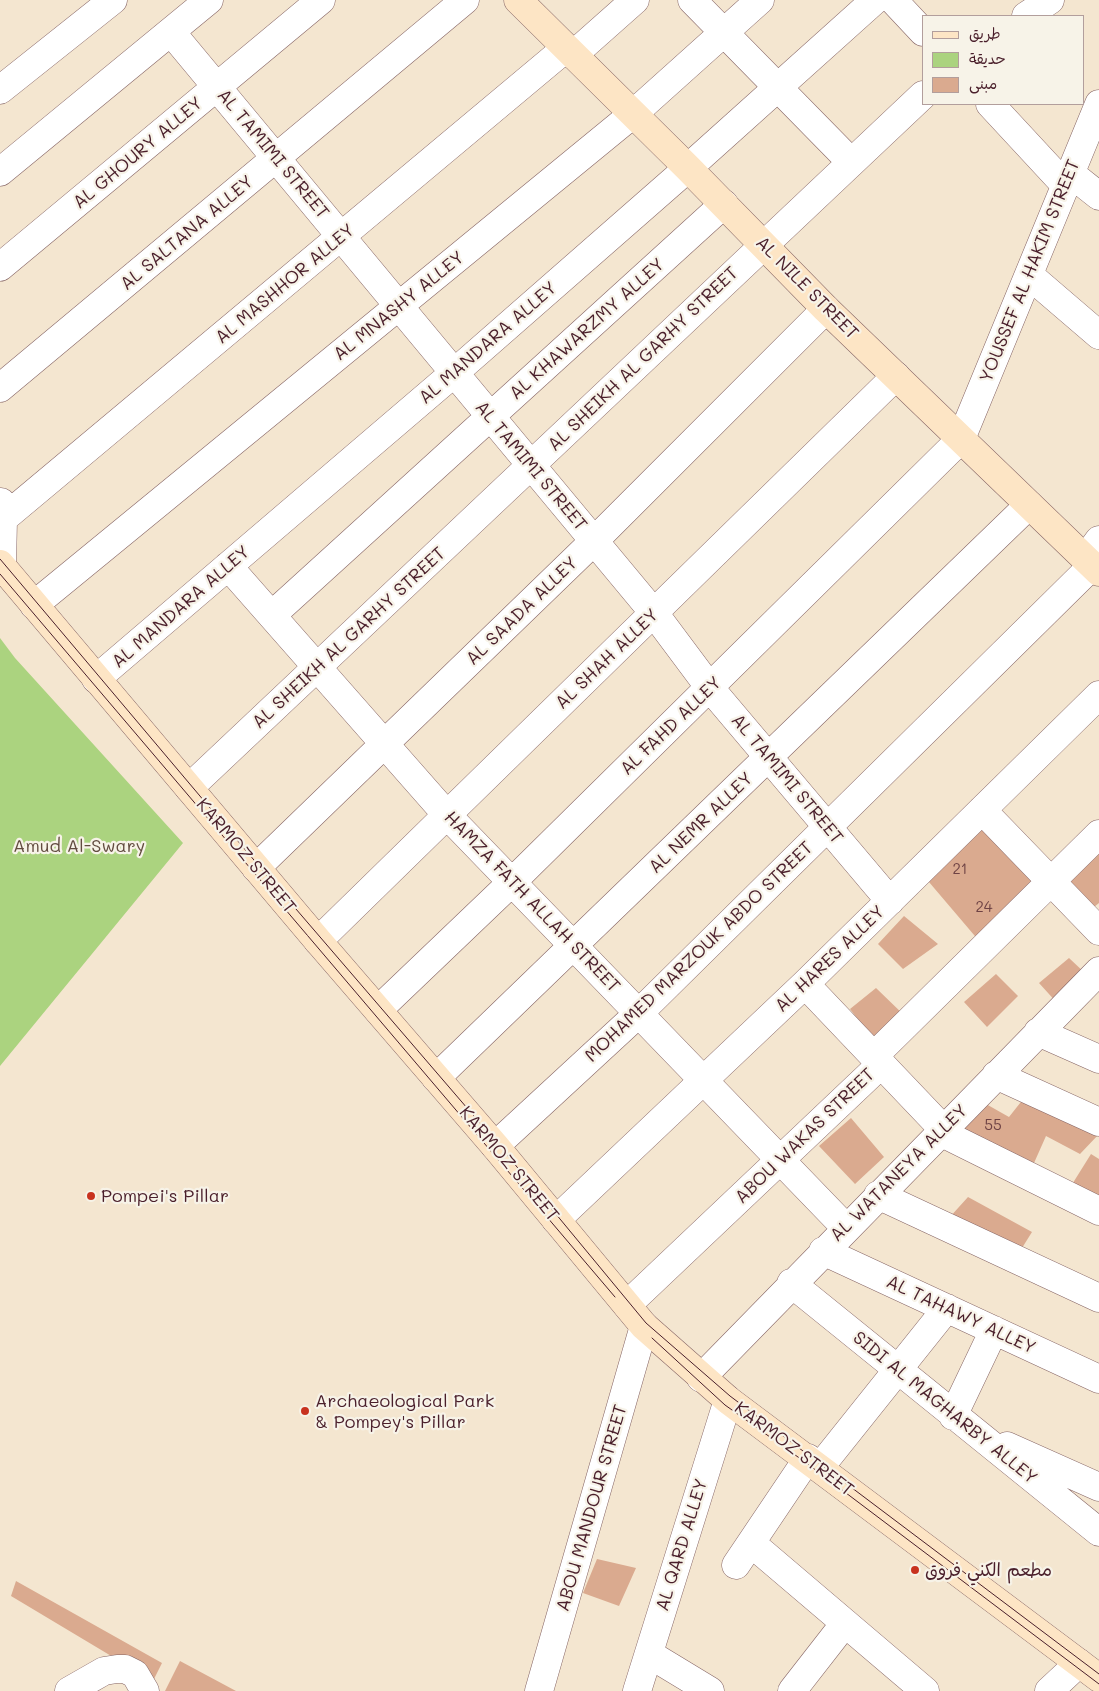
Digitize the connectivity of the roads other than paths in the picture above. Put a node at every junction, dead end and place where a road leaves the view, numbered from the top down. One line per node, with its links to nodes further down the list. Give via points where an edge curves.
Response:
1 (113, 0): 17 (street)
2 (208, 0): 12 (street)
3 (321, 0): 15 (street, AL GHOURY ALLEY)
4 (465, 0): 22 (street, AL SALTANA ALLEY)
5 (518, 0): 14 (main road, AL NILE STREET)
6 (635, 0): 14 (street, AL MASHHOR ALLEY)
7 (692, 0): 13 (street)
8 (760, 0): 13 (street, AL MNASHY ALLEY)
9 (875, 0): 16 (street, AL MANDARA ALLEY)
10 (893, 0): 11 (street)
11 (922, 31)
12 (171, 32): 15 (street, AL TAMIMI STREET); 25 (street)
13 (724, 32): 16 (street); 21 (street, AL MNASHY ALLEY)
14 (570, 51): 21 (main road, AL NILE STREET); 29 (street, AL MASHHOR ALLEY)
15 (218, 87): 22 (street, AL TAMIMI STREET); 31 (street, AL GHOURY ALLEY)
16 (778, 88): 23 (street); 24 (street, AL MANDARA ALLEY)
17 (0, 90)
18 (922, 96): 23 (street, AL SHEIKH AL GARHY STREET)
19 (1099, 104): 26 (street, YOUSSEF AL HAKIM STREET)
20 (991, 105): 26 (street)
21 (633, 114): 24 (main road, AL NILE STREET); 33 (street, AL MNASHY ALLEY)
22 (277, 158): 29 (street, AL TAMIMI STREET); 38 (street, AL SALTANA ALLEY)
23 (851, 162): 30 (street, AL SHEIKH AL GARHY STREET)
24 (688, 168): 28 (main road, AL NILE STREET); 36 (street, AL MANDARA ALLEY)
25 (0, 172)
26 (1068, 180): 27 (street); 32 (street, YOUSSEF AL HAKIM STREET)
27 (1099, 196)
28 (724, 204): 30 (main road, AL NILE STREET); 39 (street, AL KHAWARZMY ALLEY)
29 (342, 236): 33 (street, AL TAMIMI STREET); 43 (street, AL MASHHOR ALLEY)
30 (763, 244): 34 (main road, AL NILE STREET); 41 (street, AL SHEIKH AL GARHY STREET)
31 (0, 267)
32 (1029, 275): 35 (street); 40 (street, YOUSSEF AL HAKIM STREET)
33 (399, 306): 36 (street, AL TAMIMI STREET); 48 (street, AL MNASHY ALLEY)
34 (826, 309): 37 (main road, AL NILE STREET); 44 (street, AL SAADA ALLEY)
35 (1099, 335)
36 (454, 373): 39 (street, AL TAMIMI STREET); 47 (street, AL MANDARA ALLEY)
37 (896, 376): 40 (main road, AL NILE STREET); 49 (street, AL SHAH ALLEY)
38 (0, 388)
39 (490, 416): 41 (street, AL TAMIMI STREET); 50 (street, AL KHAWARZMY ALLEY)
40 (961, 439): 42 (main road, AL NILE STREET); 53 (street, AL FAHD ALLEY)
41 (531, 465): 44 (street, AL TAMIMI STREET); 51 (street, AL SHEIKH AL GARHY STREET)
42 (1029, 505): 45 (main road, AL NILE STREET); 56 (street, AL NEMR ALLEY)
43 (2, 508): 46 (street)
44 (594, 542): 49 (street, AL TAMIMI STREET); 55 (street, AL SAADA ALLEY)
45 (1094, 559): 60 (street, MOHAMED MARZOUK ABDO STREET)
46 (1, 566): 48 (main road, KARMOZ STREET)
47 (228, 566): 50 (street, HAMZA FATH ALLAH STREET); 52 (street, AL MANDARA ALLEY)
48 (34, 605): 52 (main road, KARMOZ STREET)
49 (654, 614): 53 (street, AL TAMIMI STREET); 59 (street, AL SHAH ALLEY)
50 (272, 615): 51 (street, HAMZA FATH ALLAH STREET)
51 (318, 667): 55 (street, HAMZA FATH ALLAH STREET); 57 (street, AL SHEIKH AL GARHY STREET)
52 (96, 679): 57 (main road, KARMOZ STREET)
53 (710, 688): 56 (street, AL TAMIMI STREET); 63 (street, AL FAHD ALLEY)
54 (1099, 695): 58 (street, AL HARES ALLEY)
55 (385, 743): 59 (street, HAMZA FATH ALLAH STREET); 62 (street, AL SAADA ALLEY)
56 (769, 757): 60 (street, AL TAMIMI STREET); 68 (street, AL NEMR ALLEY)
57 (189, 788): 62 (main road, KARMOZ STREET)
58 (982, 810): 64 (street); 65 (street, AL HARES ALLEY)
59 (447, 815): 63 (street, HAMZA FATH ALLAH STREET); 67 (street, AL SHAH ALLEY)
60 (828, 827): 65 (street, AL TAMIMI STREET); 73 (street, MOHAMED MARZOUK ABDO STREET)
61 (1099, 834): 64 (street, ABOU WAKAS STREET)
62 (256, 868): 67 (main road, KARMOZ STREET)
63 (512, 882): 68 (street, HAMZA FATH ALLAH STREET); 72 (street, AL FAHD ALLEY)
64 (1051, 882): 66 (street); 76 (street, ABOU WAKAS STREET, via 881,1049)
65 (890, 901): 70 (street, AL HARES ALLEY)
66 (1099, 931)
67 (318, 941): 72 (main road, KARMOZ STREET)
68 (574, 946): 73 (street, HAMZA FATH ALLAH STREET); 78 (street, AL NEMR ALLEY)
69 (1099, 970): 71 (street, AL WATANEYA ALLEY)
70 (806, 984): 76 (street); 79 (street, AL HARES ALLEY)
71 (1089, 996): 74 (street, AL WATANEYA ALLEY)
72 (378, 1010): 78 (main road, KARMOZ STREET)
73 (639, 1013): 79 (street, HAMZA FATH ALLAH STREET); 82 (street, MOHAMED MARZOUK ABDO STREET)
74 (1038, 1032): 75 (street); 77 (street, AL WATANEYA ALLEY)
75 (1099, 1059)
76 (878, 1060): 81 (street); 83 (street, ABOU WAKAS STREET, via 875,1070)
77 (996, 1075): 80 (street); 81 (street, AL WATANEYA ALLEY)
78 (436, 1078): 82 (main road, KARMOZ STREET)
79 (703, 1080): 83 (street, HAMZA FATH ALLAH STREET); 86 (street, AL HARES ALLEY)
80 (1099, 1122)
81 (941, 1131): 84 (street, AL WATANEYA ALLEY); 85 (street)
82 (495, 1146): 86 (main road, KARMOZ STREET)
83 (781, 1161): 87 (street, HAMZA FATH ALLAH STREET); 92 (street, ABOU WAKAS STREET)
84 (878, 1195): 87 (street, AL WATANEYA ALLEY); 90 (street)
85 (1099, 1211)
86 (556, 1220): 92 (main road, KARMOZ STREET)
87 (846, 1228): 88 (street, AL WATANEYA ALLEY)
88 (823, 1250): 89 (street, AL WATANEYA ALLEY); 91 (street, AL TAHAWY ALLEY)
89 (791, 1283): 94 (street, SIDI AL MAGHARBY ALLEY); 95 (street, AL WATANEYA ALLEY)
90 (1099, 1298)
91 (947, 1308): 93 (street, AL TAHAWY ALLEY); 94 (street)
92 (636, 1316): 95 (main road, KARMOZ STREET); 108 (street, ABOU MANDOUR STREET)
93 (994, 1330): 96 (street, AL TAHAWY ALLEY); 98 (street)
94 (898, 1370): 98 (street, SIDI AL MAGHARBY ALLEY); 100 (street)
95 (701, 1378): 97 (main road, KARMOZ STREET)
96 (1099, 1379)
97 (728, 1400): 100 (main road, KARMOZ STREET); 104 (street, AL QARD ALLEY)
98 (953, 1416): 99 (street, SIDI AL MAGHARBY ALLEY)
99 (994, 1448): 101 (street, via 1013,1448); 102 (street, SIDI AL MAGHARBY ALLEY)
100 (814, 1463): 103 (street, via 744,1554); 105 (main road, KARMOZ STREET)
101 (1099, 1487)
102 (1099, 1532)
103 (845, 1623): 111 (street); 112 (street)
104 (649, 1654): 109 (street, AL QARD ALLEY); 110 (street)
105 (1089, 1676): 113 (street)
106 (69, 1691): 107 (street, via 104,1671 125,1669 135,1674)
107 (145, 1691)
108 (539, 1691)
109 (637, 1691)
110 (710, 1691)
111 (792, 1691)
112 (925, 1691)
113 (1049, 1691)

